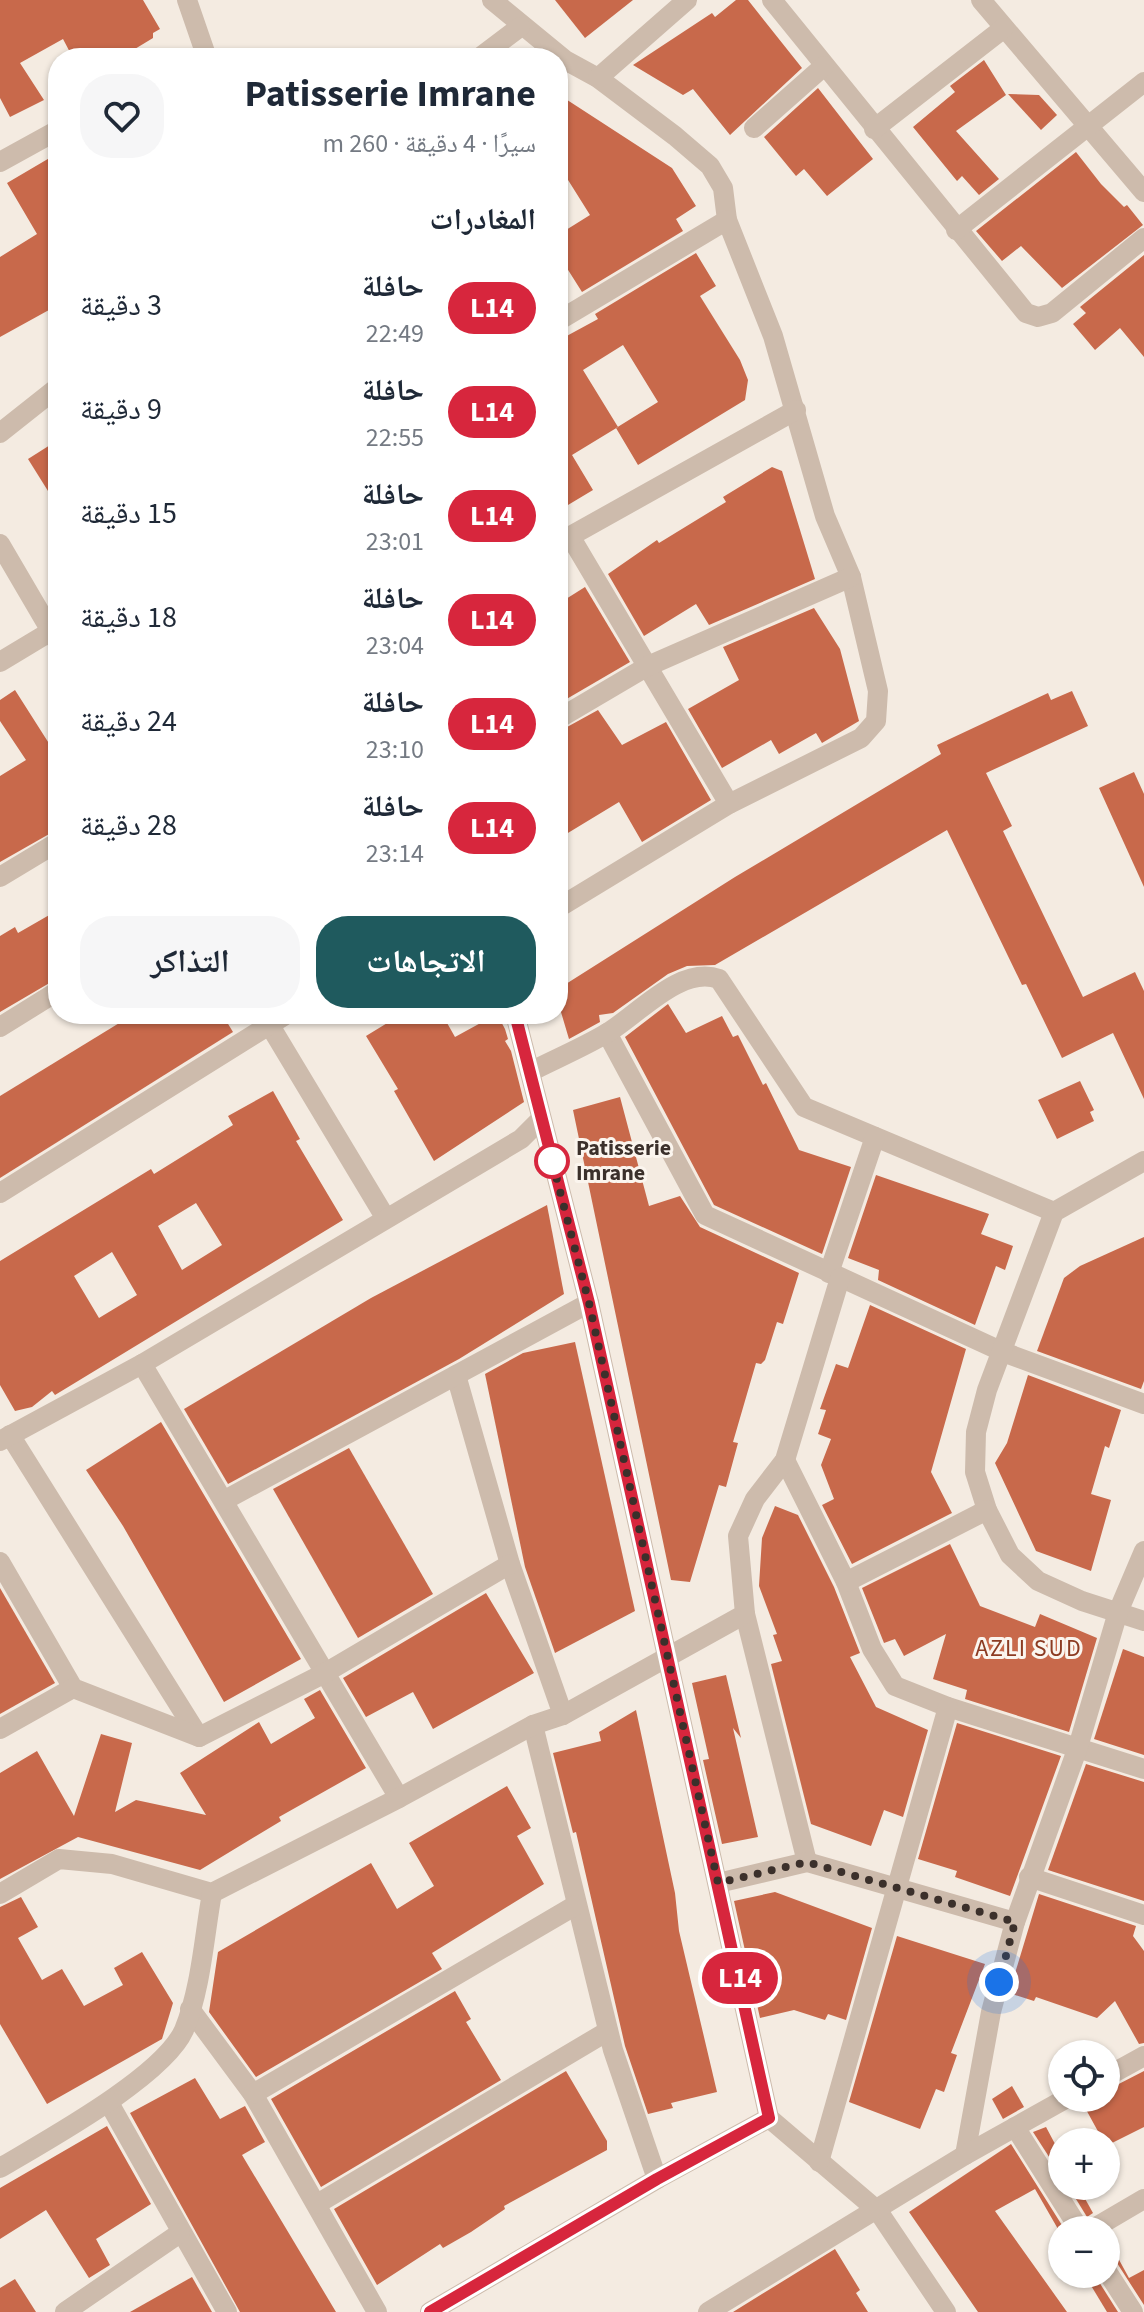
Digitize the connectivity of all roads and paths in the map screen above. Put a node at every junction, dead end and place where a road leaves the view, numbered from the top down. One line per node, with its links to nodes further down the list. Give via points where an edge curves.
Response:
1 (187, 0): 8 (street)
2 (493, 0): 6 (street)
3 (687, 0): 13 (street)
4 (772, 0): 12 (street)
5 (981, 0): 7 (street)
6 (520, 27): 9 (street); 10 (street)
7 (1004, 28): 15 (street); 17 (street)
8 (199, 48)
9 (492, 48)
10 (549, 48)
11 (568, 62): 13 (street)
12 (824, 66): 16 (street); 17 (street)
13 (598, 78): 21 (street, via 710,166 723,188)
14 (1144, 82): 15 (street)
15 (1088, 124): 20 (street); 22 (street)
16 (754, 128)
17 (874, 129): 22 (street)
18 (48, 136): 19 (street)
19 (0, 162)
20 (1144, 192)
21 (727, 220): 24 (street); 26 (street)
22 (956, 230): 23 (street, via 1026,313 1038,317 1052,313)
23 (1144, 238)
24 (568, 315)
25 (48, 395): 27 (street)
26 (796, 410): 28 (street); 31 (street, via 825,516)
27 (0, 433)
28 (568, 538)
29 (0, 544): 32 (street)
30 (568, 546): 35 (street)
31 (851, 577): 35 (street); 37 (street, via 878,691 876,721 861,738)
32 (48, 621)
33 (48, 638): 34 (street)
34 (0, 662)
35 (648, 666): 36 (street); 37 (street)
36 (568, 713)
37 (729, 804): 40 (street)
38 (48, 848): 39 (street)
39 (0, 877)
40 (568, 902)
41 (48, 997): 45 (street)
42 (264, 1024): 51 (street)
43 (276, 1024): 53 (street)
44 (518, 1024): 47 (street)
45 (0, 1027)
46 (607, 1033): 47 (street); 49 (street, via 687,981 719,979 804,1107); 54 (street, via 705,1215)
47 (530, 1072): 48 (street)
48 (541, 1119): 53 (street, via 521,1139); 55 (street)
49 (875, 1137): 52 (street); 54 (street)
50 (1143, 1164): 52 (street)
51 (0, 1193)
52 (1054, 1212): 56 (street)
53 (385, 1217): 57 (street)
54 (834, 1276): 56 (street); 61 (street)
55 (589, 1303): 58 (street); 71 (street)
56 (1003, 1352): 59 (street); 63 (street, via 976,1432 975,1472)
57 (142, 1364): 60 (street); 62 (street)
58 (456, 1375): 62 (street); 66 (street)
59 (1144, 1404)
60 (5, 1438): 78 (street)
61 (785, 1460): 67 (street); 69 (street, via 755,1499 738,1536)
62 (225, 1500): 72 (street)
63 (987, 1510): 67 (street); 68 (street, via 1010,1555 1038,1581)
64 (1144, 1551): 68 (street)
65 (0, 1562): 73 (street)
66 (510, 1564): 72 (street); 75 (street)
67 (846, 1582): 74 (street, via 872,1649 895,1686)
68 (1118, 1612): 70 (street); 79 (street)
69 (745, 1614): 71 (street); 82 (street)
70 (1144, 1621)
71 (667, 1655): 75 (street); 84 (street)
72 (325, 1673): 78 (street); 81 (street)
73 (73, 1688): 77 (street); 78 (street)
74 (948, 1707): 79 (street); 85 (street)
75 (563, 1715): 76 (street)
76 (533, 1725): 81 (street); 88 (street)
77 (0, 1729)
78 (199, 1737)
79 (1078, 1747): 80 (street); 83 (street)
80 (1144, 1769)
81 (399, 1798): 86 (street)
82 (807, 1862): 84 (street); 85 (street)
83 (1029, 1877): 89 (street); 90 (street)
84 (718, 1883): 98 (street)
85 (897, 1886): 90 (street); 101 (street)
86 (212, 1893): 87 (street, via 112,1864 59,1859); 91 (street)
87 (0, 1894)
88 (576, 1905): 92 (street); 95 (street)
89 (1144, 1915)
90 (1015, 1922): 100 (street, via 991,2012)
91 (190, 2009): 95 (street); 96 (street, via 183,2033 167,2053)
92 (608, 2031): 103 (street); 105 (street)
93 (1144, 2056): 94 (street)
94 (1120, 2069)
95 (253, 2094): 105 (street)
96 (109, 2103): 102 (street); 109 (street)
97 (1048, 2109): 99 (street)
98 (769, 2118): 101 (street); 103 (street)
99 (1015, 2127): 100 (street); 107 (street)
100 (965, 2155): 106 (street)
101 (819, 2162): 106 (street)
102 (0, 2168)
103 (657, 2179): 114 (street)
104 (1144, 2199): 108 (street)
105 (317, 2204): 113 (street)
106 (878, 2211): 115 (street); 116 (street)
107 (1071, 2216)
108 (1115, 2216)
109 (180, 2233): 111 (street); 112 (street)
110 (1118, 2288): 117 (street)
111 (65, 2312)
112 (227, 2312)
113 (377, 2312)
114 (430, 2312)
115 (708, 2312)
116 (946, 2312)
117 (1133, 2312)

